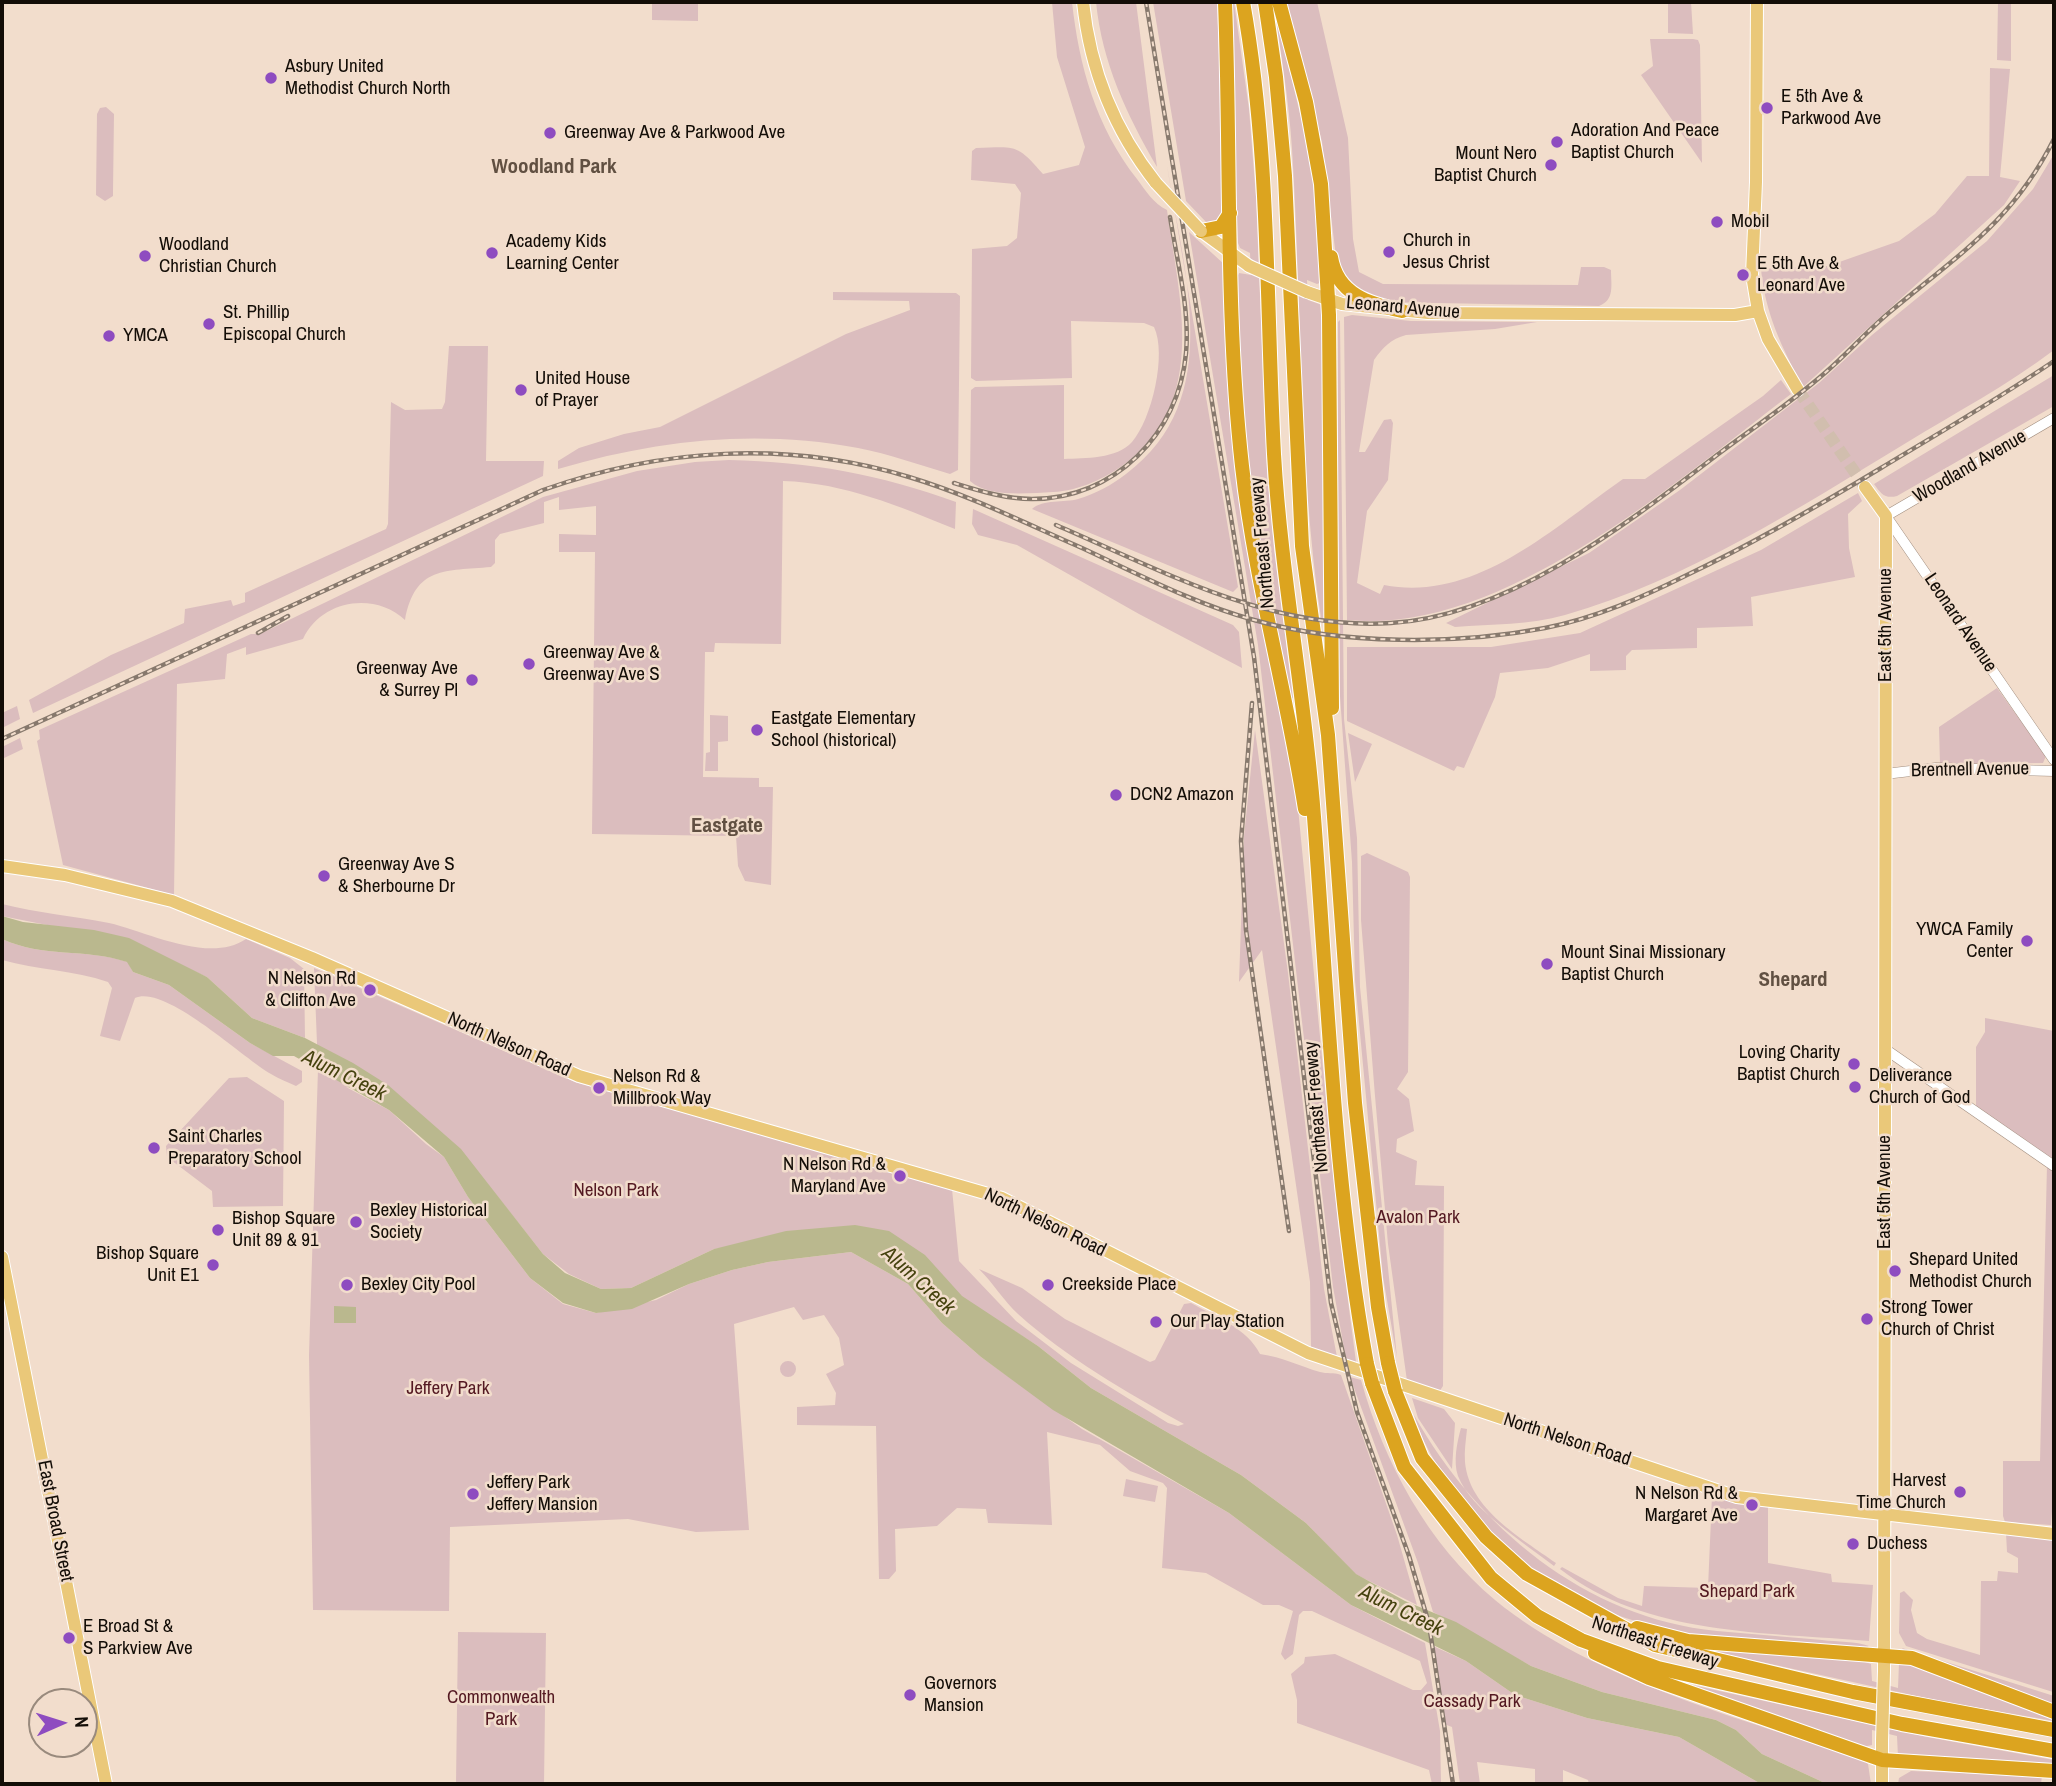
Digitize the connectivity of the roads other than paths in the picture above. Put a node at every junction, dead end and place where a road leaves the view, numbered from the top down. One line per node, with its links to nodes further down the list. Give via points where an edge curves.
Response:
1 (1083, 2): 9 (main road, Leonard Avenue, bridge, via 1093,58 1130,148)
2 (1225, 2): 8 (highway)
3 (1243, 2): 21 (highway, Northeast Freeway, via 1265,195 1281,542)
4 (1265, 2): 23 (highway, Northeast Freeway, via 1285,176 1302,546 1328,735)
5 (1279, 2): 7 (highway, via 1306,102)
6 (1757, 2): 12 (main road, via 1751,251)
7 (1323, 201): 11 (highway); 13 (highway, via 1332,263 1342,284 1362,300)
8 (1231, 211): 9 (highway, via 1221,227); 10 (highway)
9 (1201, 231): 10 (main road, Leonard Avenue)
10 (1231, 256): 11 (main road, Leonard Avenue, bridge); 21 (highway, via 1233,358 1248,510 1310,839)
11 (1327, 300): 13 (main road, Leonard Avenue); 23 (highway, via 1332,698)
12 (1758, 311): 13 (main road, Leonard Avenue, via 1735,315); 14 (main road, via 1768,339)
13 (1402, 312)
14 (1798, 390)
15 (2054, 418): 17 (street, Woodland Avenue)
16 (1865, 487): 17 (main road, Leonard Avenue)
17 (1886, 516): 18 (street, Leonard Avenue); 20 (main road, East 5th Avenue)
18 (2054, 760)
19 (2054, 771): 20 (street, Brentnell Avenue, via 1936,768)
20 (1885, 774): 24 (main road, East 5th Avenue)
21 (1317, 853): 30 (highway, Northeast Freeway, bridge, via 1340,1158 1353,1281 1372,1383 1404,1467 1491,1578)
22 (2, 866): 27 (main road, North Nelson Road, via 76,877 172,901 579,1076 1002,1198 1291,1346 1343,1367 1737,1497)
23 (1340, 898): 29 (highway, Northeast Freeway, bridge, via 1358,1130 1378,1307 1395,1391 1422,1458 1486,1537 1527,1574)
24 (1885, 1049): 25 (street); 27 (main road, East 5th Avenue)
25 (2054, 1167)
26 (2, 1257): 39 (main road, East Broad Street)
27 (1886, 1515): 28 (main road, North Nelson Road); 31 (main road, East 5th Avenue)
28 (2054, 1534)
29 (1596, 1614): 31 (highway, via 1650,1633 1688,1640); 34 (highway, Northeast Freeway, via 1655,1645 1853,1692)
30 (1544, 1620): 33 (highway, Northeast Freeway, via 1581,1640 1658,1668); 36 (highway, via 1623,1667)
31 (1884, 1654): 32 (highway, via 1912,1658); 33 (main road, East 5th Avenue, bridge)
32 (2054, 1712)
33 (1883, 1719): 35 (highway, Northeast Freeway); 36 (main road, East 5th Avenue, bridge)
34 (2054, 1730)
35 (2054, 1751)
36 (1882, 1760): 37 (highway); 38 (main road, East 5th Avenue)
37 (2054, 1771)
38 (1882, 1781)
39 (106, 1784)

